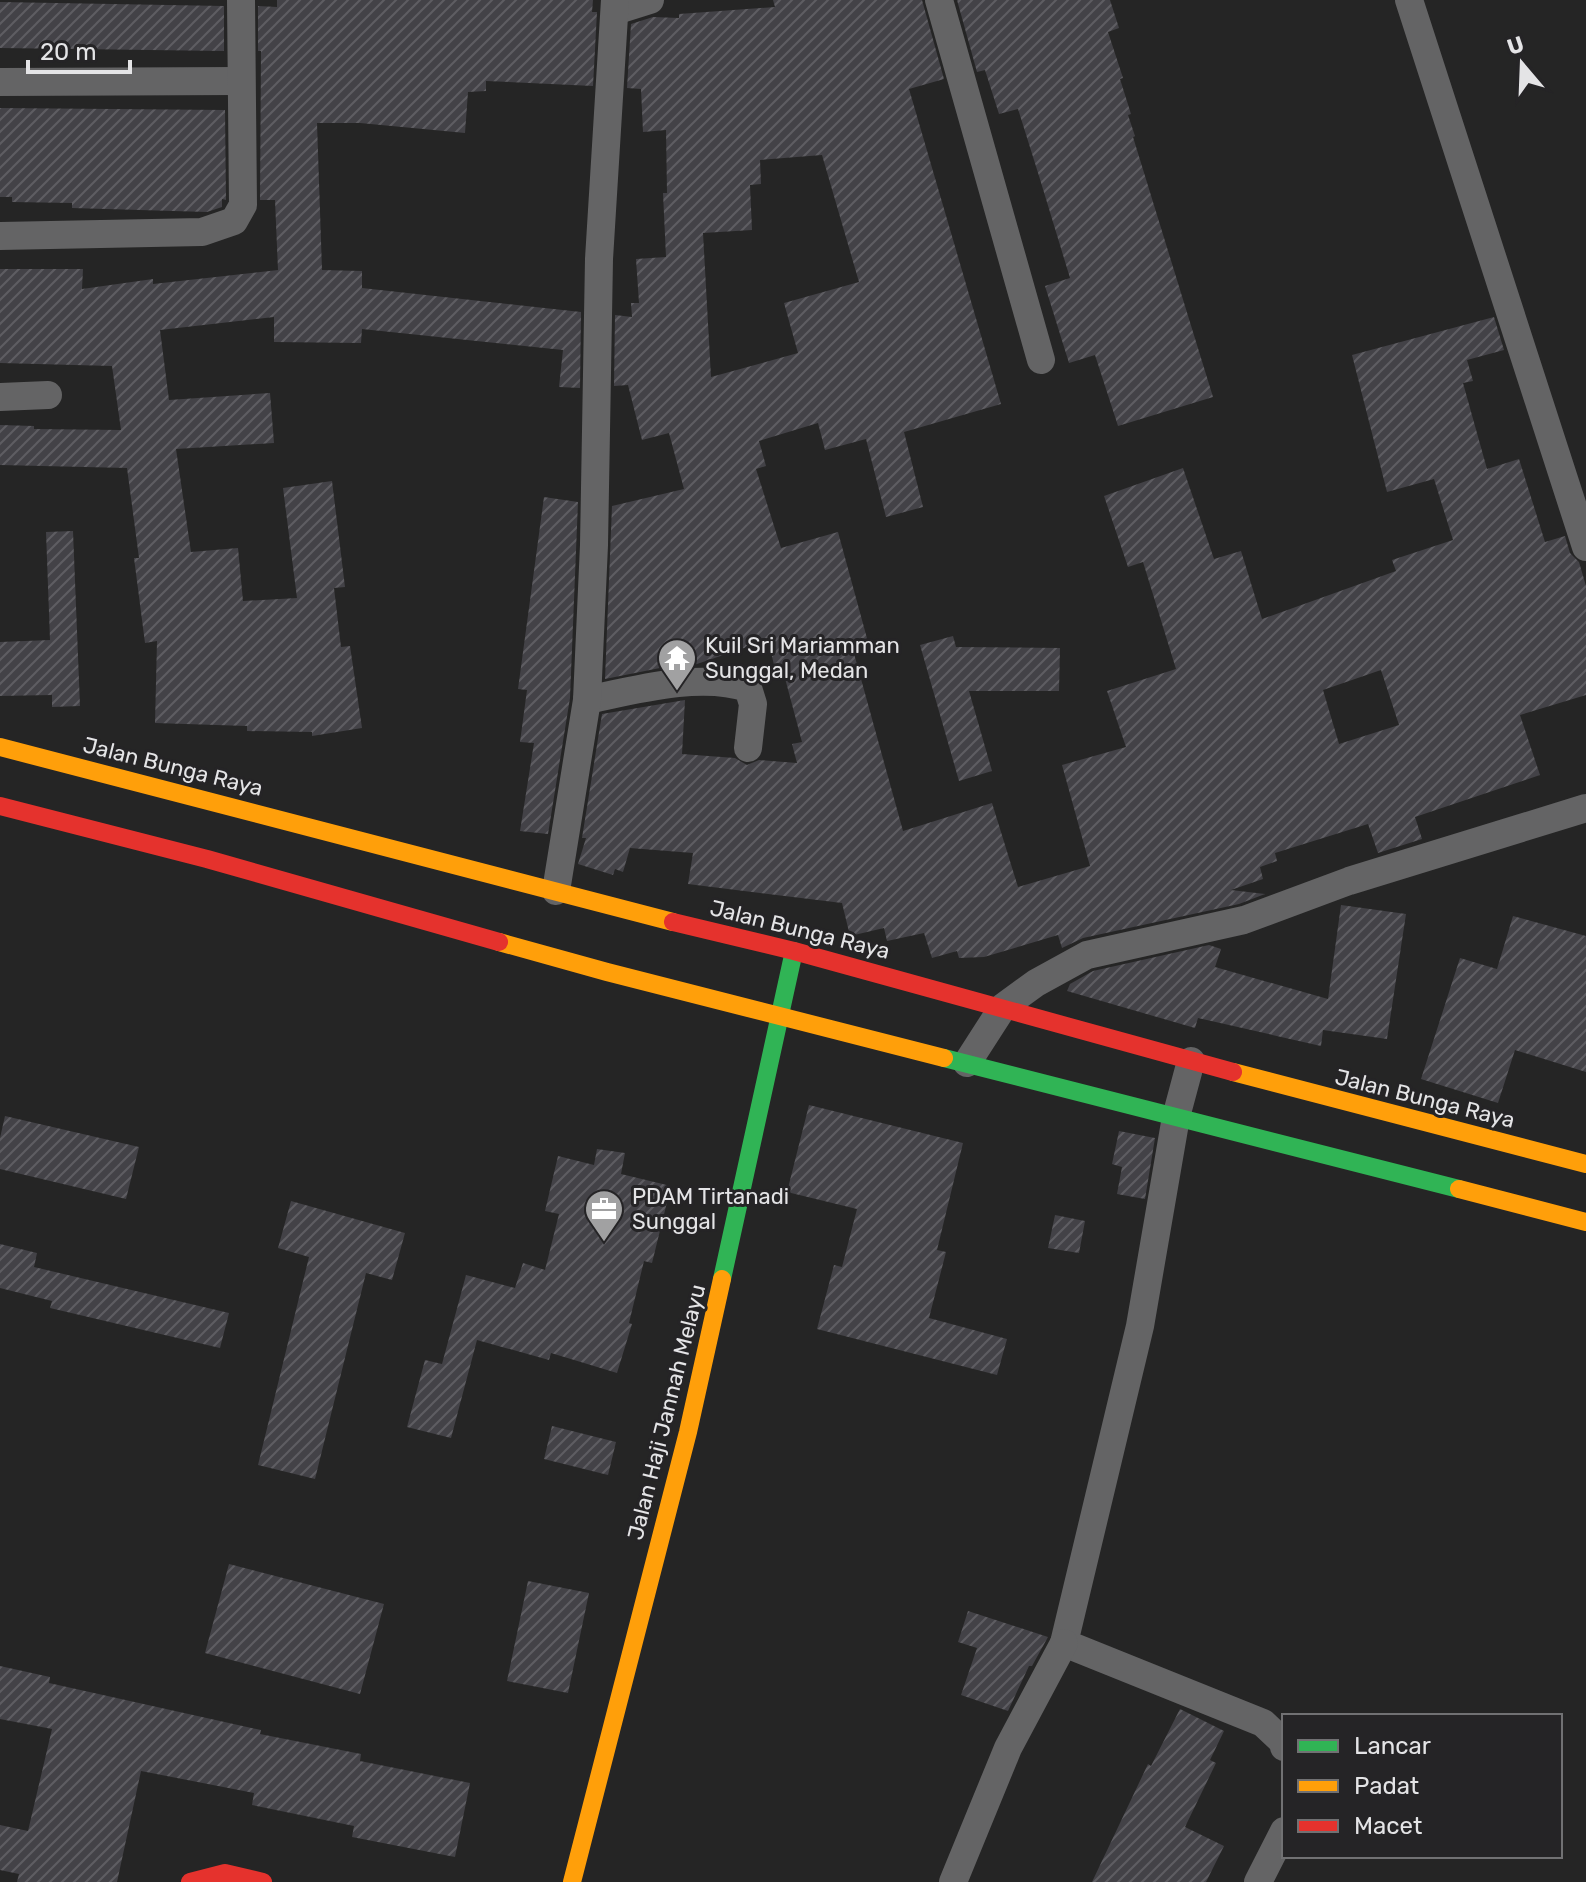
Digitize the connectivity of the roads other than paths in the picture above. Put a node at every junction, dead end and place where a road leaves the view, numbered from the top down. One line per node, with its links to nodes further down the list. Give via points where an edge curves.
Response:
1 (241, 0): 6 (street)
2 (650, 0): 5 (street)
3 (939, 0): 9 (street)
4 (1409, 0): 12 (street)
5 (615, 6): 13 (street, via 599,259)
6 (240, 81): 7 (street); 8 (street, via 243,205 234,221 202,232)
7 (0, 82)
8 (0, 236)
9 (1041, 360)
10 (48, 395): 11 (street)
11 (0, 397)
12 (1586, 547)
13 (587, 700): 15 (street, via 655,686 733,683 748,688 753,704); 18 (street)
14 (0, 747): 18 (main road, Jalan Bunga Raya)
15 (748, 748)
16 (0, 806): 21 (main road)
17 (1586, 808): 20 (street, via 1349,881 1244,920 1087,955)
18 (556, 891): 19 (main road, Jalan Bunga Raya)
19 (794, 951): 20 (main road, Jalan Bunga Raya); 21 (main road, Jalan Haji Jannah Melayu)
20 (1003, 1007): 22 (main road, Jalan Bunga Raya); 23 (street)
21 (782, 1015): 23 (main road); 32 (main road, Jalan Haji Jannah Melayu, via 688,1432)
22 (1191, 1061): 24 (street); 25 (main road, Jalan Bunga Raya)
23 (967, 1063): 24 (main road)
24 (1176, 1117): 26 (main road); 27 (street, via 1140,1326)
25 (1586, 1164)
26 (1586, 1222)
27 (1064, 1643): 28 (street, via 1263,1723); 33 (street, via 1008,1748)
28 (1282, 1741)
29 (1282, 1835): 34 (street)
30 (190, 1882): 31 (main road, via 225,1873)
31 (263, 1882)
32 (572, 1882)
33 (953, 1882)
34 (1258, 1882)

